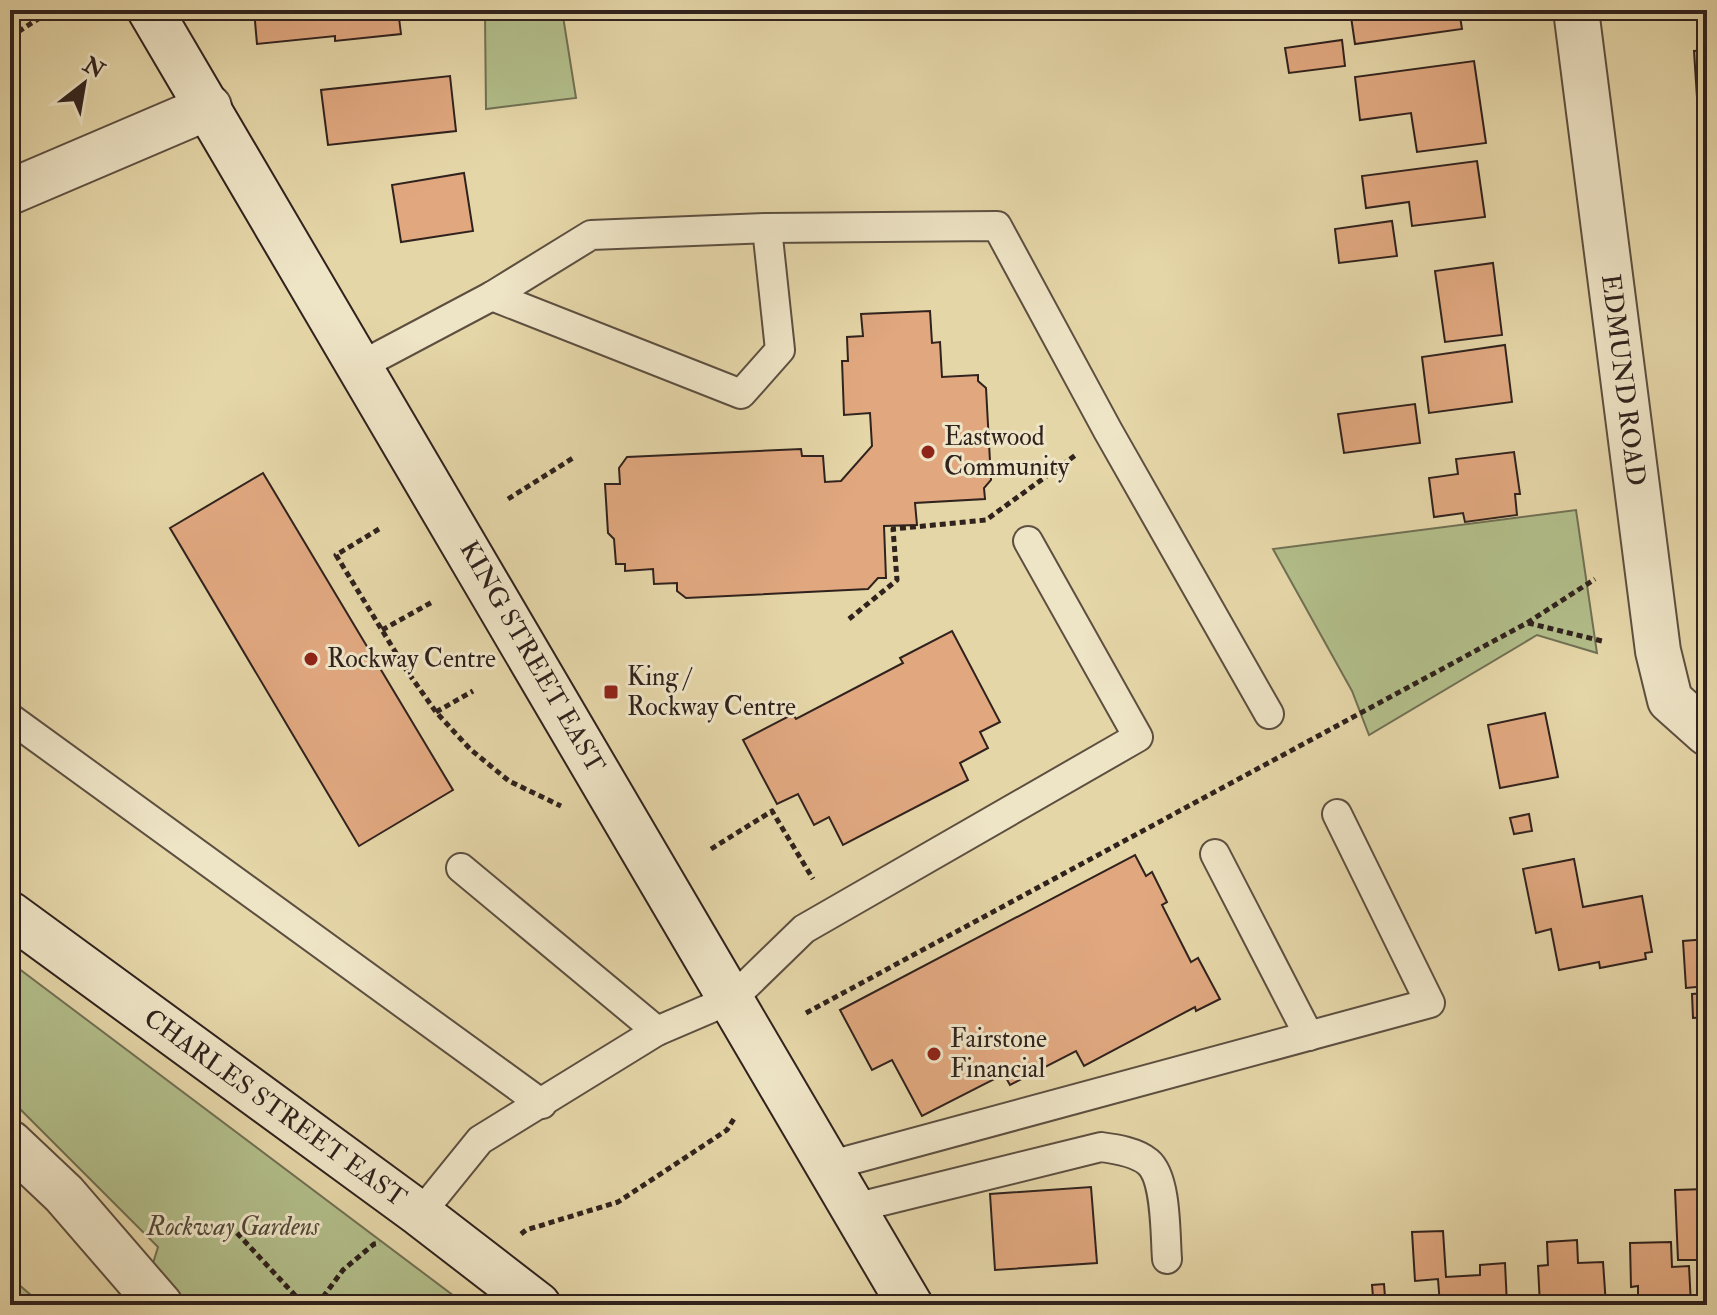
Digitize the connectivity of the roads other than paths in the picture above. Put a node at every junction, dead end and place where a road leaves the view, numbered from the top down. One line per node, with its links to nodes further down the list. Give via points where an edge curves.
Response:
1 (150, 10): 3 (main road, KING STREET EAST)
2 (1576, 10): 11 (main road, EDMUND ROAD, via 1658,651 1670,700)
3 (209, 107): 4 (main road); 7 (main road, KING STREET EAST)
4 (10, 192)
5 (767, 228): 6 (lane, via 591,235); 6 (lane, via 780,350 741,394); 9 (lane, via 997,226)
6 (492, 296): 7 (lane)
7 (360, 366): 16 (main road, KING STREET EAST)
8 (1028, 541): 16 (lane, via 1138,737 804,929)
9 (1269, 714)
10 (10, 718): 19 (lane)
11 (1707, 733)
12 (1337, 814): 18 (lane, via 1430,1003)
13 (1215, 854): 18 (lane)
14 (461, 868): 17 (lane)
15 (10, 914): 23 (main road, CHARLES STREET EAST)
16 (732, 999): 17 (lane); 21 (main road, KING STREET EAST)
17 (657, 1031): 19 (lane)
18 (1309, 1036): 21 (lane)
19 (542, 1104): 23 (lane, via 480,1140)
20 (10, 1143): 25 (main road, via 64,1194)
21 (828, 1166): 22 (main road, KING STREET EAST)
22 (854, 1208): 24 (lane, via 1101,1147 1148,1162 1160,1178); 27 (main road, KING STREET EAST)
23 (406, 1227): 26 (main road, CHARLES STREET EAST)
24 (1167, 1259)
25 (160, 1305)
26 (538, 1305)
27 (910, 1305)

